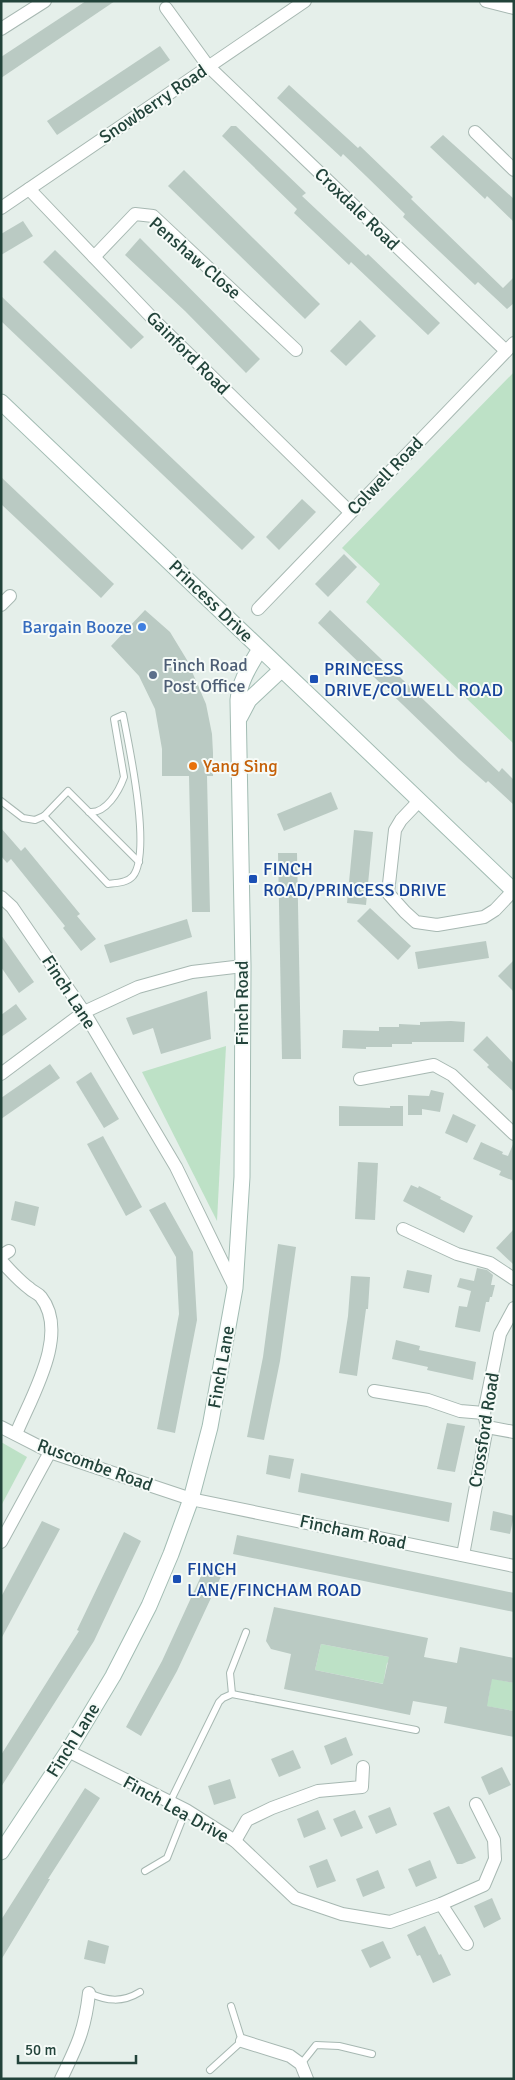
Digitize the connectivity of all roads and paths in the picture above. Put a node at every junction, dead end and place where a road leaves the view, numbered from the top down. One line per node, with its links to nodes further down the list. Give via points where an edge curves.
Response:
1 (45, 1): 6 (street)
2 (305, 1): 7 (street, Snowberry Road)
3 (486, 1): 5 (street)
4 (166, 8): 7 (street, Croxdale Road)
5 (514, 8)
6 (1, 29)
7 (208, 66): 10 (street, Snowberry Road); 13 (street, Croxdale Road)
8 (474, 132): 9 (street)
9 (514, 170)
10 (29, 189): 11 (street, Snowberry Road); 12 (street, Gainford Road)
11 (1, 208)
12 (94, 257): 14 (street, Penshaw Close, via 135,214 153,216); 16 (street, Gainford Road)
13 (510, 347): 16 (street, Colwell Road)
14 (296, 350)
15 (1, 402): 20 (street, Princess Drive)
16 (350, 512): 19 (street, Colwell Road)
17 (10, 596): 18 (street)
18 (1, 605)
19 (258, 609)
20 (260, 649): 21 (street, Princess Drive); 22 (street, Finch Road, via 239,688)
21 (281, 670): 22 (street, via 249,700); 24 (street, Princess Drive)
22 (239, 719): 30 (street, Finch Road)
23 (1, 801): 26 (lane, via 24,818 35,820)
24 (419, 801): 28 (street, Princess Drive); 28 (street, Princess Drive, via 401,820 394,835 388,893 404,912 416,922 428,925 478,918 490,914)
25 (90, 812): 26 (lane, via 68,791); 27 (lane); 27 (lane, via 103,808 124,778 114,719 123,715 139,819)
26 (44, 816): 27 (lane, via 108,884 132,878)
27 (139, 862)
28 (514, 891)
29 (1, 897): 31 (street, Finch Lane, via 12,907)
30 (242, 966): 31 (street, via 192,972 138,987); 38 (street, Finch Road, via 242,1177)
31 (84, 1012): 32 (street); 38 (street, Finch Lane, via 176,1167)
32 (1, 1074)
33 (360, 1079): 34 (street, via 434,1065 452,1075)
34 (514, 1134)
35 (403, 1229): 37 (street, via 457,1254 490,1263)
36 (1, 1261): 45 (street, via 40,1295 50,1310 53,1330 47,1361)
37 (514, 1278)
38 (235, 1288): 47 (street, Finch Lane, via 210,1427)
39 (514, 1308): 41 (street, Crossford Road, via 500,1334)
40 (374, 1391): 41 (street, via 428,1400 460,1411)
41 (484, 1413): 43 (street, Crossford Road)
42 (1, 1427): 45 (street, Ruscombe Road)
43 (486, 1427): 44 (street); 49 (street, Crossford Road)
44 (514, 1432)
45 (16, 1434): 46 (street, Ruscombe Road)
46 (50, 1452): 47 (street, Ruscombe Road); 48 (street)
47 (191, 1499): 49 (street, Fincham Road); 54 (street, Finch Lane, via 149,1606 113,1676)
48 (1, 1542)
49 (463, 1555): 50 (street, Fincham Road)
50 (514, 1566)
51 (246, 1632): 52 (lane, via 230,1673)
52 (232, 1694): 53 (lane); 56 (lane, via 218,1702)
53 (416, 1730)
54 (68, 1750): 56 (street, Finch Lea Drive); 60 (street, Finch Lane)
55 (363, 1767): 59 (street, via 362,1787 318,1791 272,1808 247,1820)
56 (169, 1803): 58 (street, Finch Lea Drive)
57 (476, 1804): 62 (street, Finch Lea Drive, via 494,1840 495,1859 484,1885)
58 (186, 1810): 59 (street, Finch Lea Drive); 61 (lane, via 167,1858)
59 (235, 1841): 62 (street, Finch Lea Drive, via 295,1898 342,1914 390,1922)
60 (1, 1852)
61 (145, 1871)
62 (441, 1904): 63 (street)
63 (467, 1944)
64 (140, 1992): 65 (lane, via 117,2001)
65 (89, 1993): 71 (street, via 80,2042)
66 (232, 2006): 67 (lane)
67 (242, 2040): 69 (street, via 290,2056); 70 (lane)
68 (372, 2054): 69 (lane, via 339,2046 316,2045)
69 (300, 2064): 72 (street)
70 (210, 2070)
71 (61, 2079)
72 (307, 2079)

